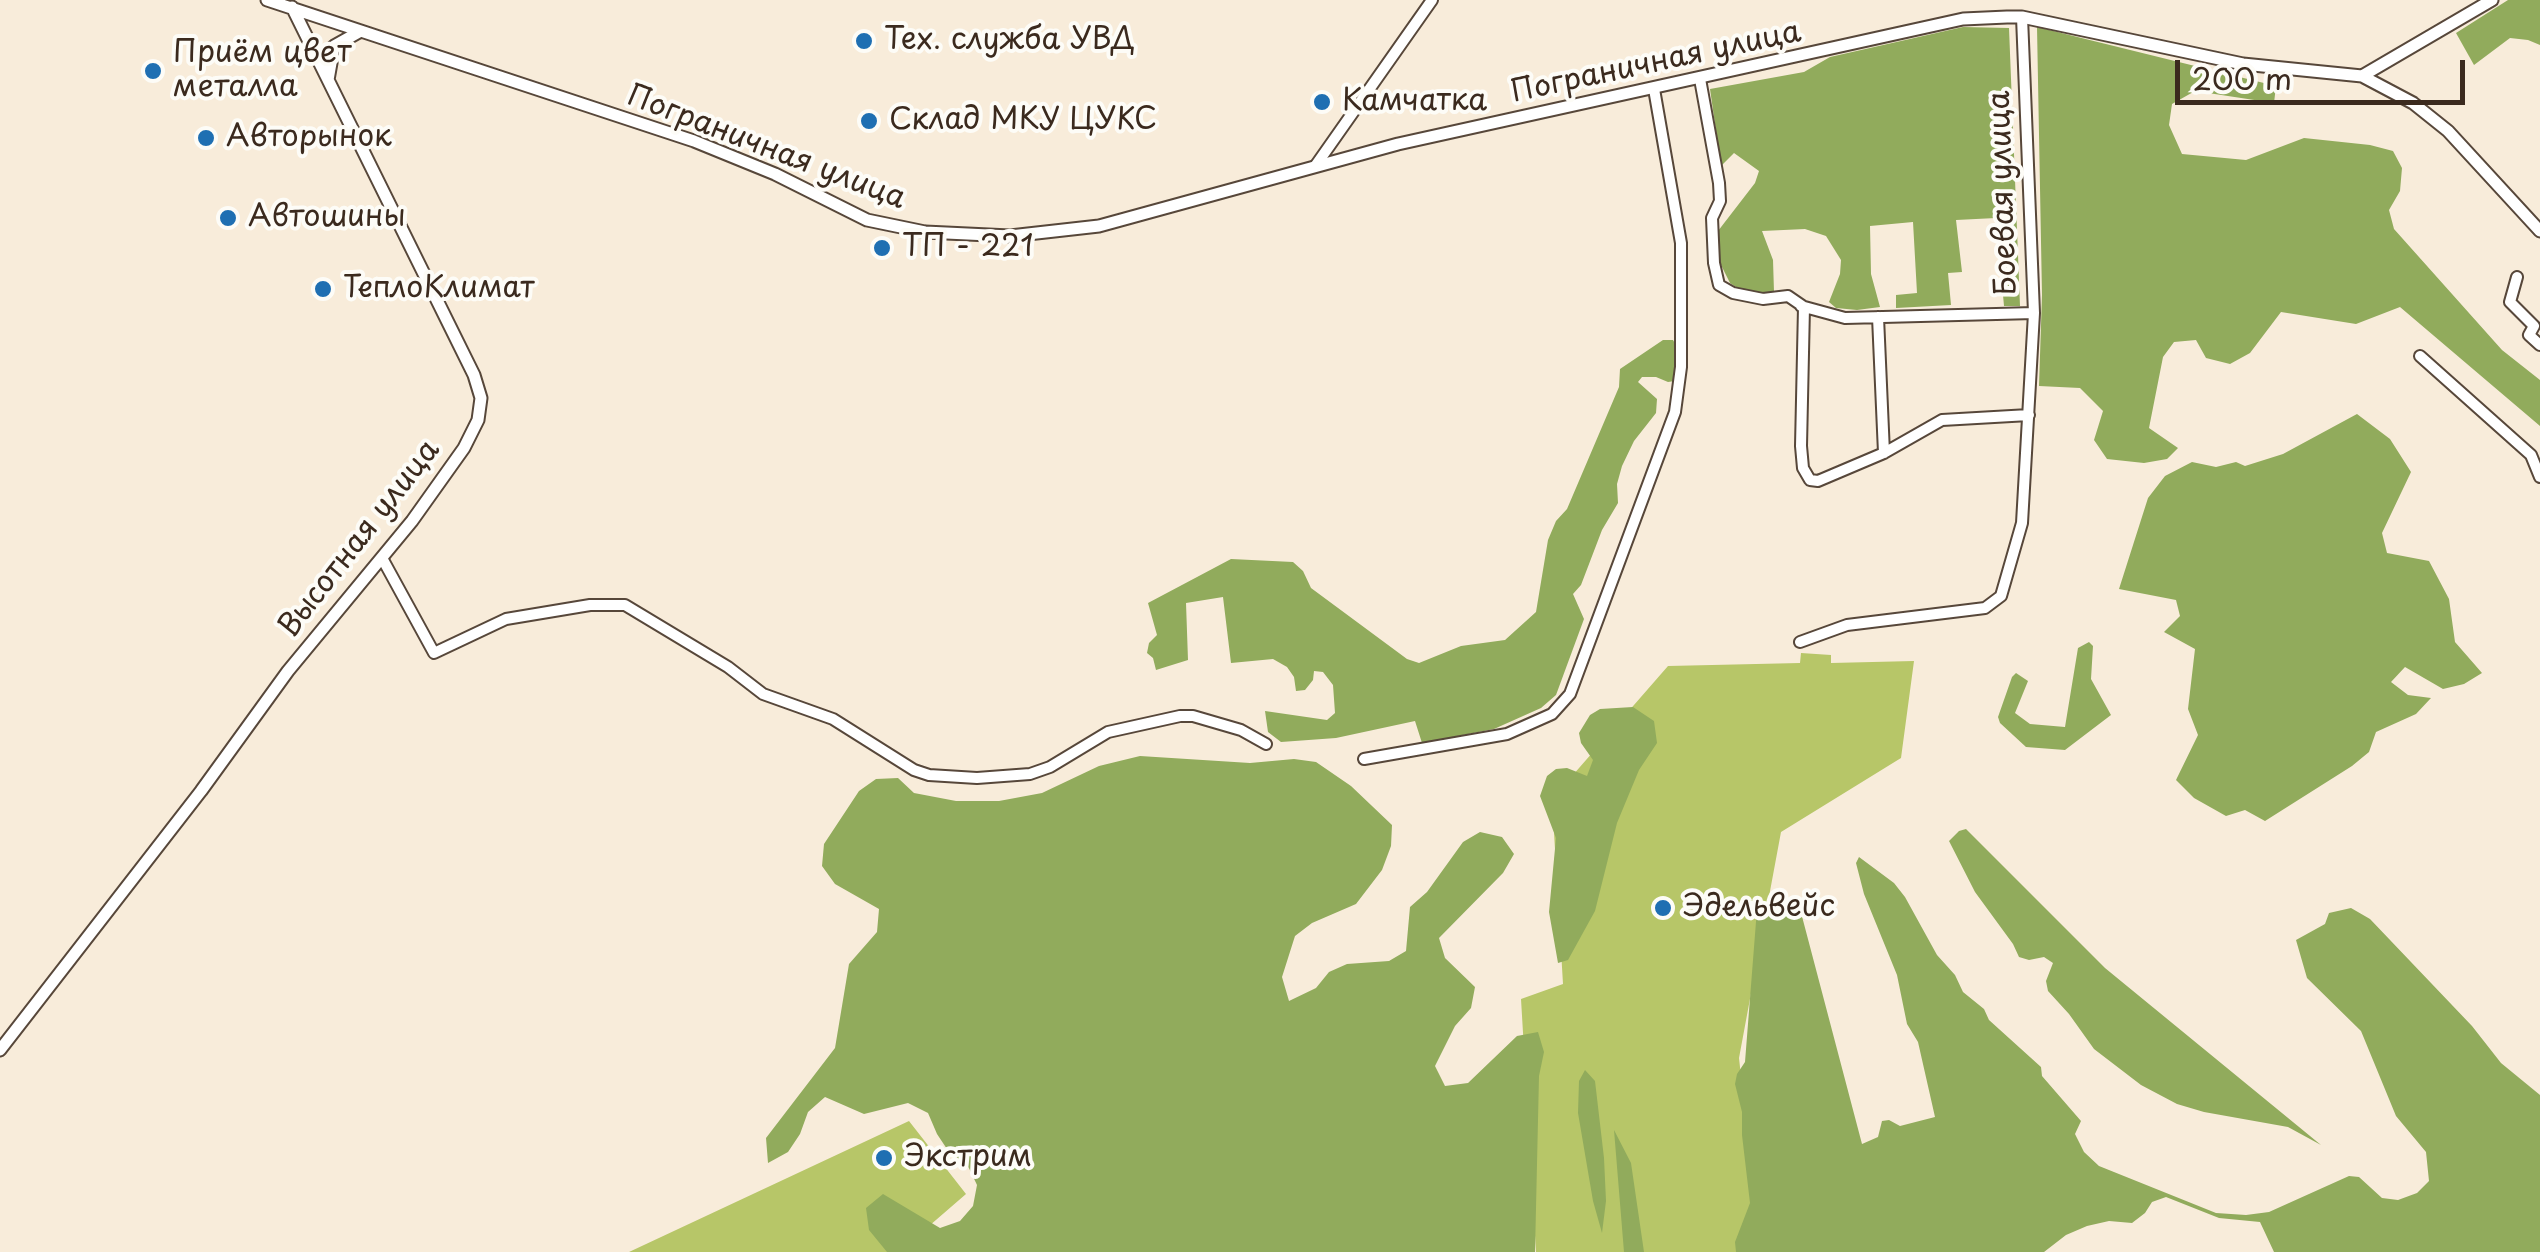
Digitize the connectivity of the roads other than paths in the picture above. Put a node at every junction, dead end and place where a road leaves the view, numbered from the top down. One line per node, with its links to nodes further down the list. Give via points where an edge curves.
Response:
1 (267, 0): 4 (street, Пограничная улица)
2 (1432, 0): 11 (street)
3 (2492, 0): 7 (street)
4 (292, 7): 6 (street, Пограничная улица); 9 (street, Высотная улица)
5 (2022, 17): 7 (street, Пограничная улица, via 2243,64); 8 (street, Пограничная улица, via 1962,19); 15 (street, Боевая улица)
6 (360, 32): 9 (street, via 334,46); 11 (street, Пограничная улица, via 694,141 854,215 909,230 992,236 1078,229)
7 (2362, 76): 12 (street, via 2448,131)
8 (1700, 79): 10 (street, Пограничная улица); 14 (street, Боевая улица, via 1720,201 1712,218 1720,286 1763,298 1788,296)
9 (328, 80): 22 (street, Высотная улица, via 480,395 471,437)
10 (1654, 89): 11 (street, Пограничная улица); 25 (street, via 1681,243 1676,412 1570,694 1552,714 1507,734)
11 (1316, 165)
12 (2540, 231)
13 (2517, 277): 17 (street, via 2510,302 2534,326 2529,335)
14 (1803, 306): 16 (street, Боевая улица, via 1845,318); 20 (street, via 1801,446 1810,480)
15 (2034, 313): 16 (street, Боевая улица); 19 (street)
16 (1878, 317): 20 (street)
17 (2540, 345)
18 (2420, 356): 21 (street, via 2531,455)
19 (2030, 414): 20 (street, via 1942,420); 23 (street, via 2022,522 2001,596 1985,608 1847,625)
20 (1884, 452)
21 (2540, 477)
22 (382, 558): 24 (street, via 434,652 506,619 625,605 764,694 833,718 929,775 1030,774 1108,732 1180,716 1241,730); 26 (street, Высотная улица)
23 (1800, 642)
24 (1266, 744)
25 (1364, 759)
26 (0, 1050)

